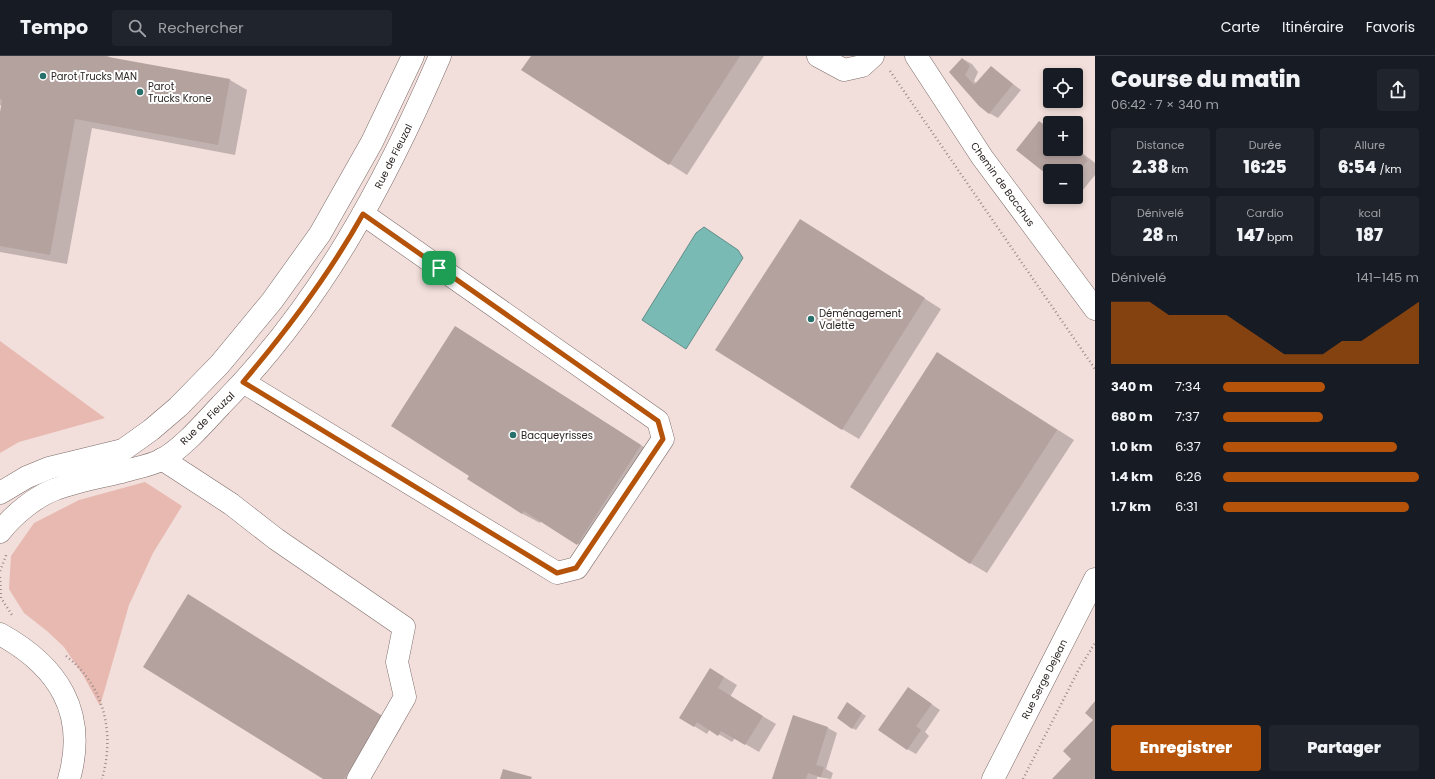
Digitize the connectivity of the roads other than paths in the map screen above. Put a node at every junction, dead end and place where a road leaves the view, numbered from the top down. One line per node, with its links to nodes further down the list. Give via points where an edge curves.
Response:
1 (413, 56): 10 (street, via 372,142 320,234 272,301 220,364 178,407 123,450 49,468 26,477)
2 (440, 56): 6 (street, Rue de Fieuzal, via 393,158)
3 (818, 56): 5 (street, via 844,70)
4 (916, 56): 7 (street, Chemin de Bacchus, via 982,157)
5 (880, 62)
6 (363, 214): 8 (street, Rue de Fieuzal, via 345,247 293,322); 8 (street, via 658,421 663,439 576,568 557,573)
7 (1095, 308)
8 (243, 382): 9 (street, Rue de Fieuzal, via 193,434)
9 (162, 459): 11 (street, Rue de Fieuzal, via 146,466 55,489 18,514); 16 (street, via 231,504 276,539 404,627 397,662 405,697)
10 (0, 492)
11 (0, 532)
12 (1095, 579): 13 (street, Rue Serge Dejean)
13 (1089, 607): 17 (street, Rue Serge Dejean)
14 (0, 634): 15 (street, via 19,644 38,660 65,693 75,725 76,744)
15 (69, 779)
16 (358, 779)
17 (993, 779)

